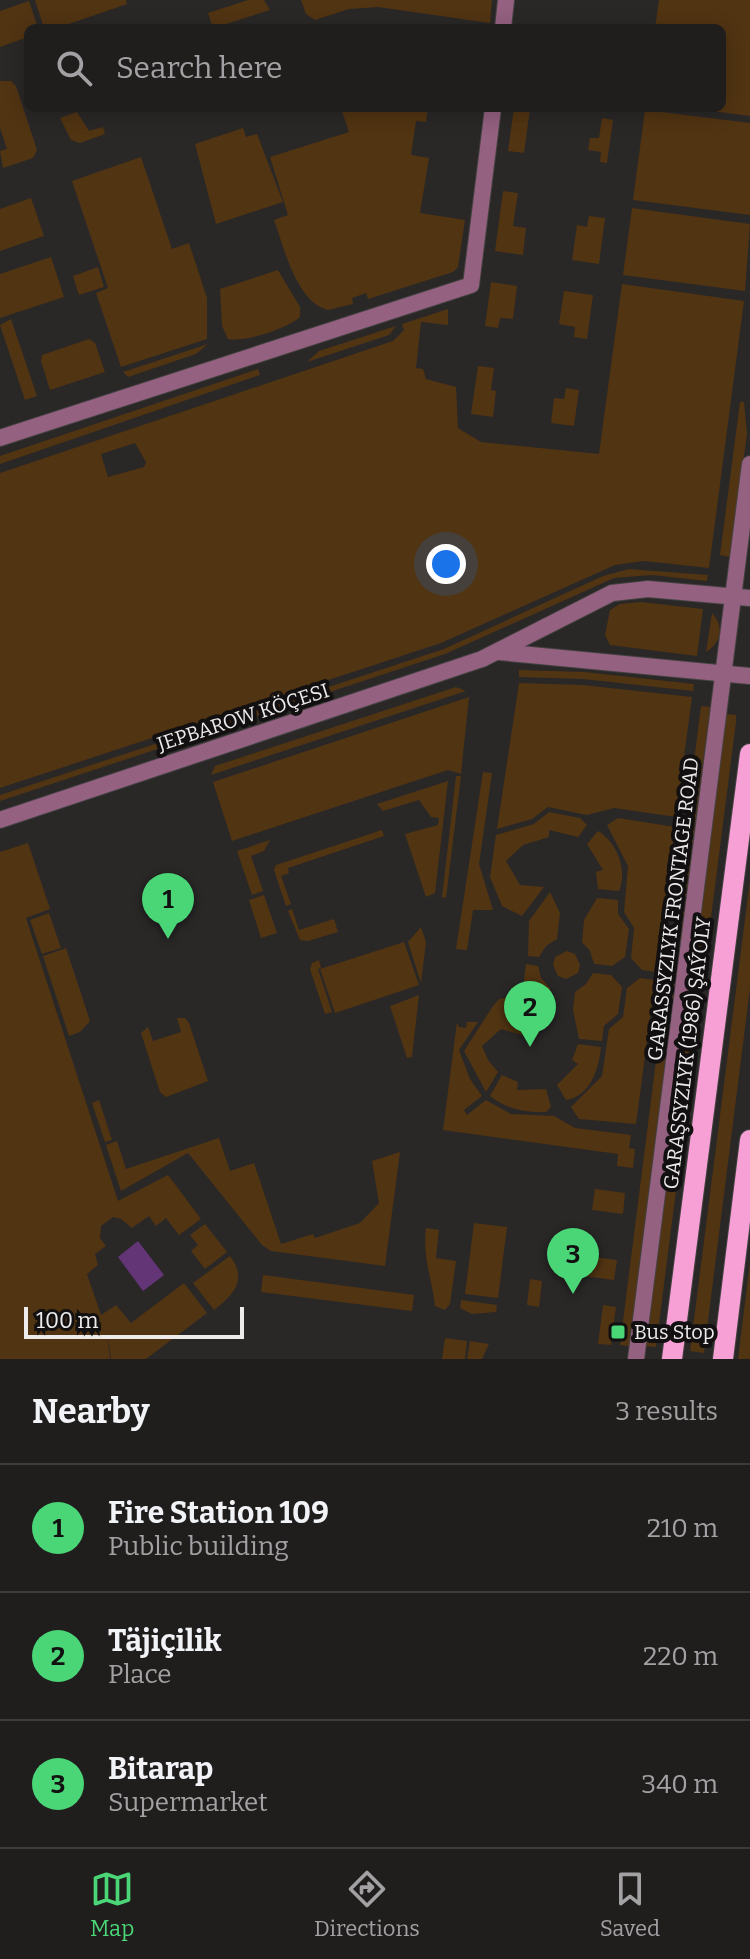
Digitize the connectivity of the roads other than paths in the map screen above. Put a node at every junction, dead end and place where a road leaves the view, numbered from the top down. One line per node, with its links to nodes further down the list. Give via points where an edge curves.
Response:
1 (506, 0): 2 (street)
2 (503, 24)
3 (493, 112): 4 (street, via 471,285)
4 (0, 438)
5 (750, 464): 6 (street, GARASSYZLYK FRONTAGE ROAD)
6 (733, 597): 7 (street, JEPBAROW KÖÇESI); 8 (street, JEPBAROW KÖÇESI, via 648,589 612,593); 9 (street, GARASSYZLYK FRONTAGE ROAD)
7 (750, 598)
8 (498, 652): 9 (street, JEPBAROW KÖÇESI); 12 (street, JEPBAROW KÖÇESI)
9 (724, 673): 10 (street, JEPBAROW KÖÇESI); 14 (street, GARASSYZLYK FRONTAGE ROAD)
10 (750, 676)
11 (750, 754): 15 (main road, GARAŞSYZLYK (1986) ŞAÝOLY)
12 (0, 820)
13 (750, 1140): 16 (main road)
14 (636, 1359)
15 (672, 1359)
16 (723, 1359)

